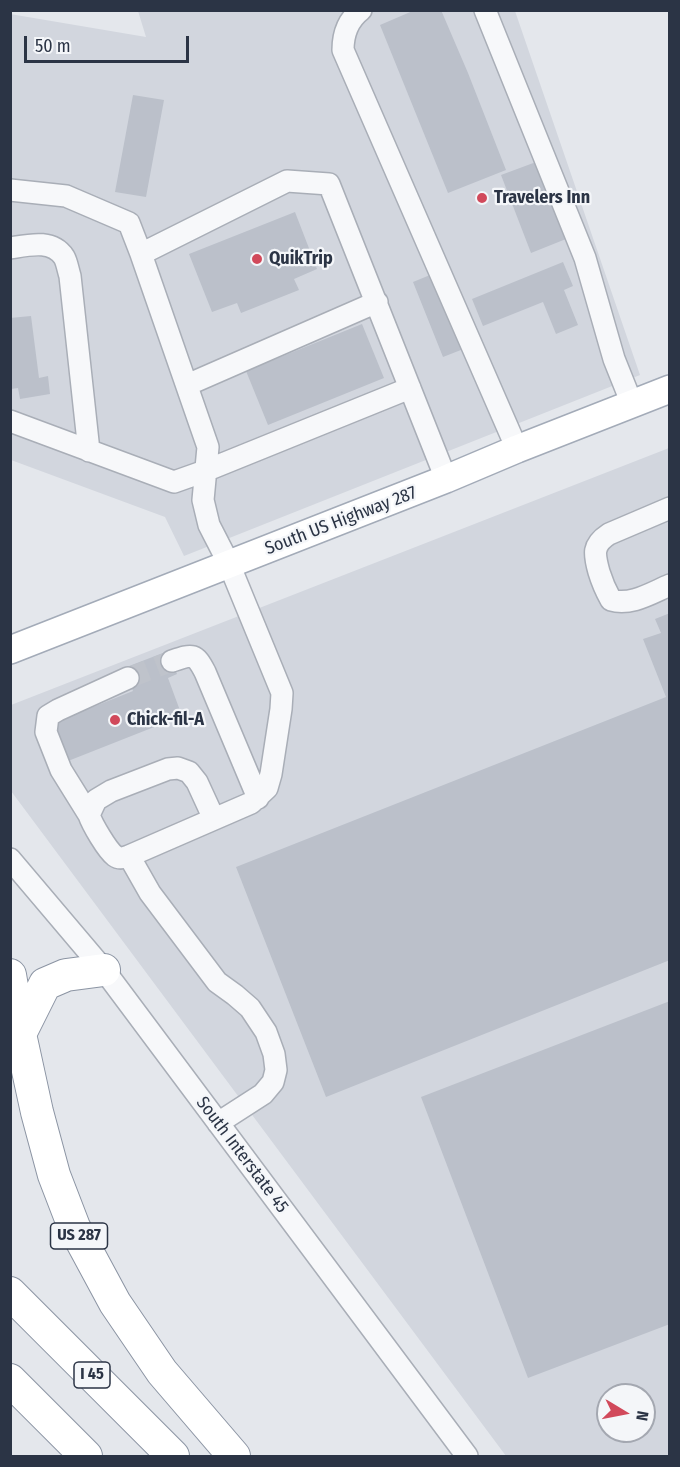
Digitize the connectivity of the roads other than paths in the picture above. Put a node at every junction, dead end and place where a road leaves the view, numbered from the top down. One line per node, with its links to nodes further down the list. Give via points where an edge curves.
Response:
1 (361, 10): 12 (street, via 347,27 343,50)
2 (484, 10): 10 (street, via 585,258 614,359)
3 (10, 190): 5 (street, via 66,196 129,224)
4 (10, 248): 13 (street, via 47,245 65,258)
5 (141, 254): 6 (street, via 287,181 329,184); 7 (street)
6 (377, 302): 7 (street); 8 (street)
7 (187, 385): 14 (street, via 208,447)
8 (411, 388): 14 (street); 15 (street)
9 (669, 389): 10 (main road, South US Highway 287)
10 (632, 404): 12 (main road, South US Highway 287)
11 (10, 421): 13 (street)
12 (518, 449): 15 (main road, South US Highway 287)
13 (89, 451): 14 (street, via 174,482)
14 (205, 471): 17 (street, via 203,500)
15 (446, 479): 17 (main road, South US Highway 287)
16 (669, 508): 18 (street, via 601,539 594,555 610,600 630,602)
17 (229, 564): 20 (main road, South US Highway 287); 24 (street, via 282,693 271,774 267,788)
18 (669, 585)
19 (10, 631): 20 (main road)
20 (49, 635): 21 (main road, South US Highway 287)
21 (10, 650)
22 (172, 661): 24 (street, via 190,655 199,661)
23 (128, 678): 25 (street, via 48,716 46,732 61,770)
24 (258, 798): 26 (street)
25 (89, 815): 26 (street, via 96,800 111,791 178,768 189,772 197,782); 27 (street, via 110,851 116,857)
26 (214, 819): 27 (street)
27 (129, 856): 32 (street, via 150,893 217,982 250,1008 266,1032 274,1054 273,1082 262,1094)
28 (10, 859): 29 (street, South Interstate 45)
29 (104, 970): 31 (highway, via 66,975 45,984); 32 (street, South Interstate 45)
30 (10, 975): 31 (highway, US 287)
31 (20, 1034): 37 (highway, US 287, via 54,1175 74,1227 115,1303 162,1372)
32 (218, 1123): 38 (street, South Interstate 45)
33 (10, 1293): 36 (highway, I 45)
34 (10, 1380): 35 (highway)
35 (86, 1456)
36 (173, 1456)
37 (234, 1456)
38 (467, 1456)

